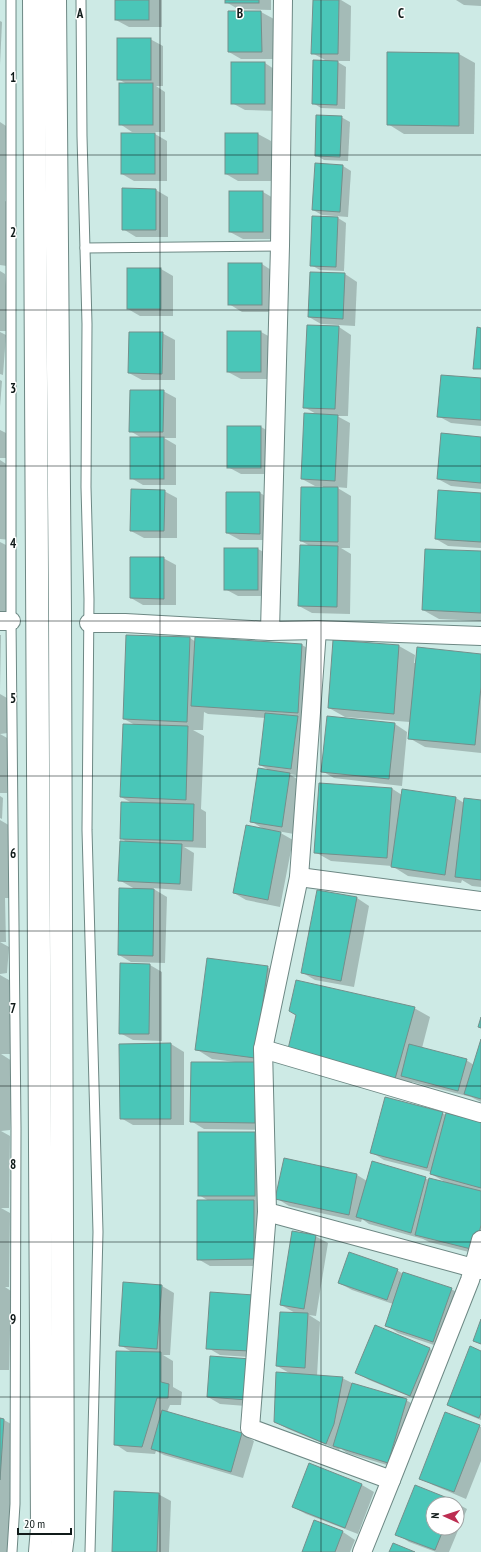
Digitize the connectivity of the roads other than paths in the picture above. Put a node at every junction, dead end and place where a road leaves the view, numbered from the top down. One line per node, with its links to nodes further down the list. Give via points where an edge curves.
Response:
1 (11, 0): 8 (lane)
2 (34, 0): 22 (main road, via 42,1520)
3 (55, 0): 23 (main road, via 60,629 63,1520)
4 (81, 0): 7 (lane)
5 (283, 0): 6 (street)
6 (280, 246): 7 (lane); 11 (street)
7 (85, 248): 9 (lane)
8 (5, 621): 21 (lane, via 16,1128 15,1504)
9 (89, 623): 11 (street); 24 (lane, via 87,830 98,1232)
10 (317, 630): 11 (street); 12 (street); 13 (street)
11 (270, 631)
12 (481, 636)
13 (299, 877): 14 (street); 15 (street)
14 (481, 901)
15 (263, 1049): 16 (street); 17 (street)
16 (481, 1113)
17 (267, 1212): 19 (street); 20 (street, via 250,1428)
18 (481, 1240): 19 (street)
19 (477, 1269): 20 (street, via 470,1280)
20 (391, 1480): 25 (street)
21 (12, 1552)
22 (40, 1552)
23 (61, 1552)
24 (90, 1552)
25 (362, 1552)

